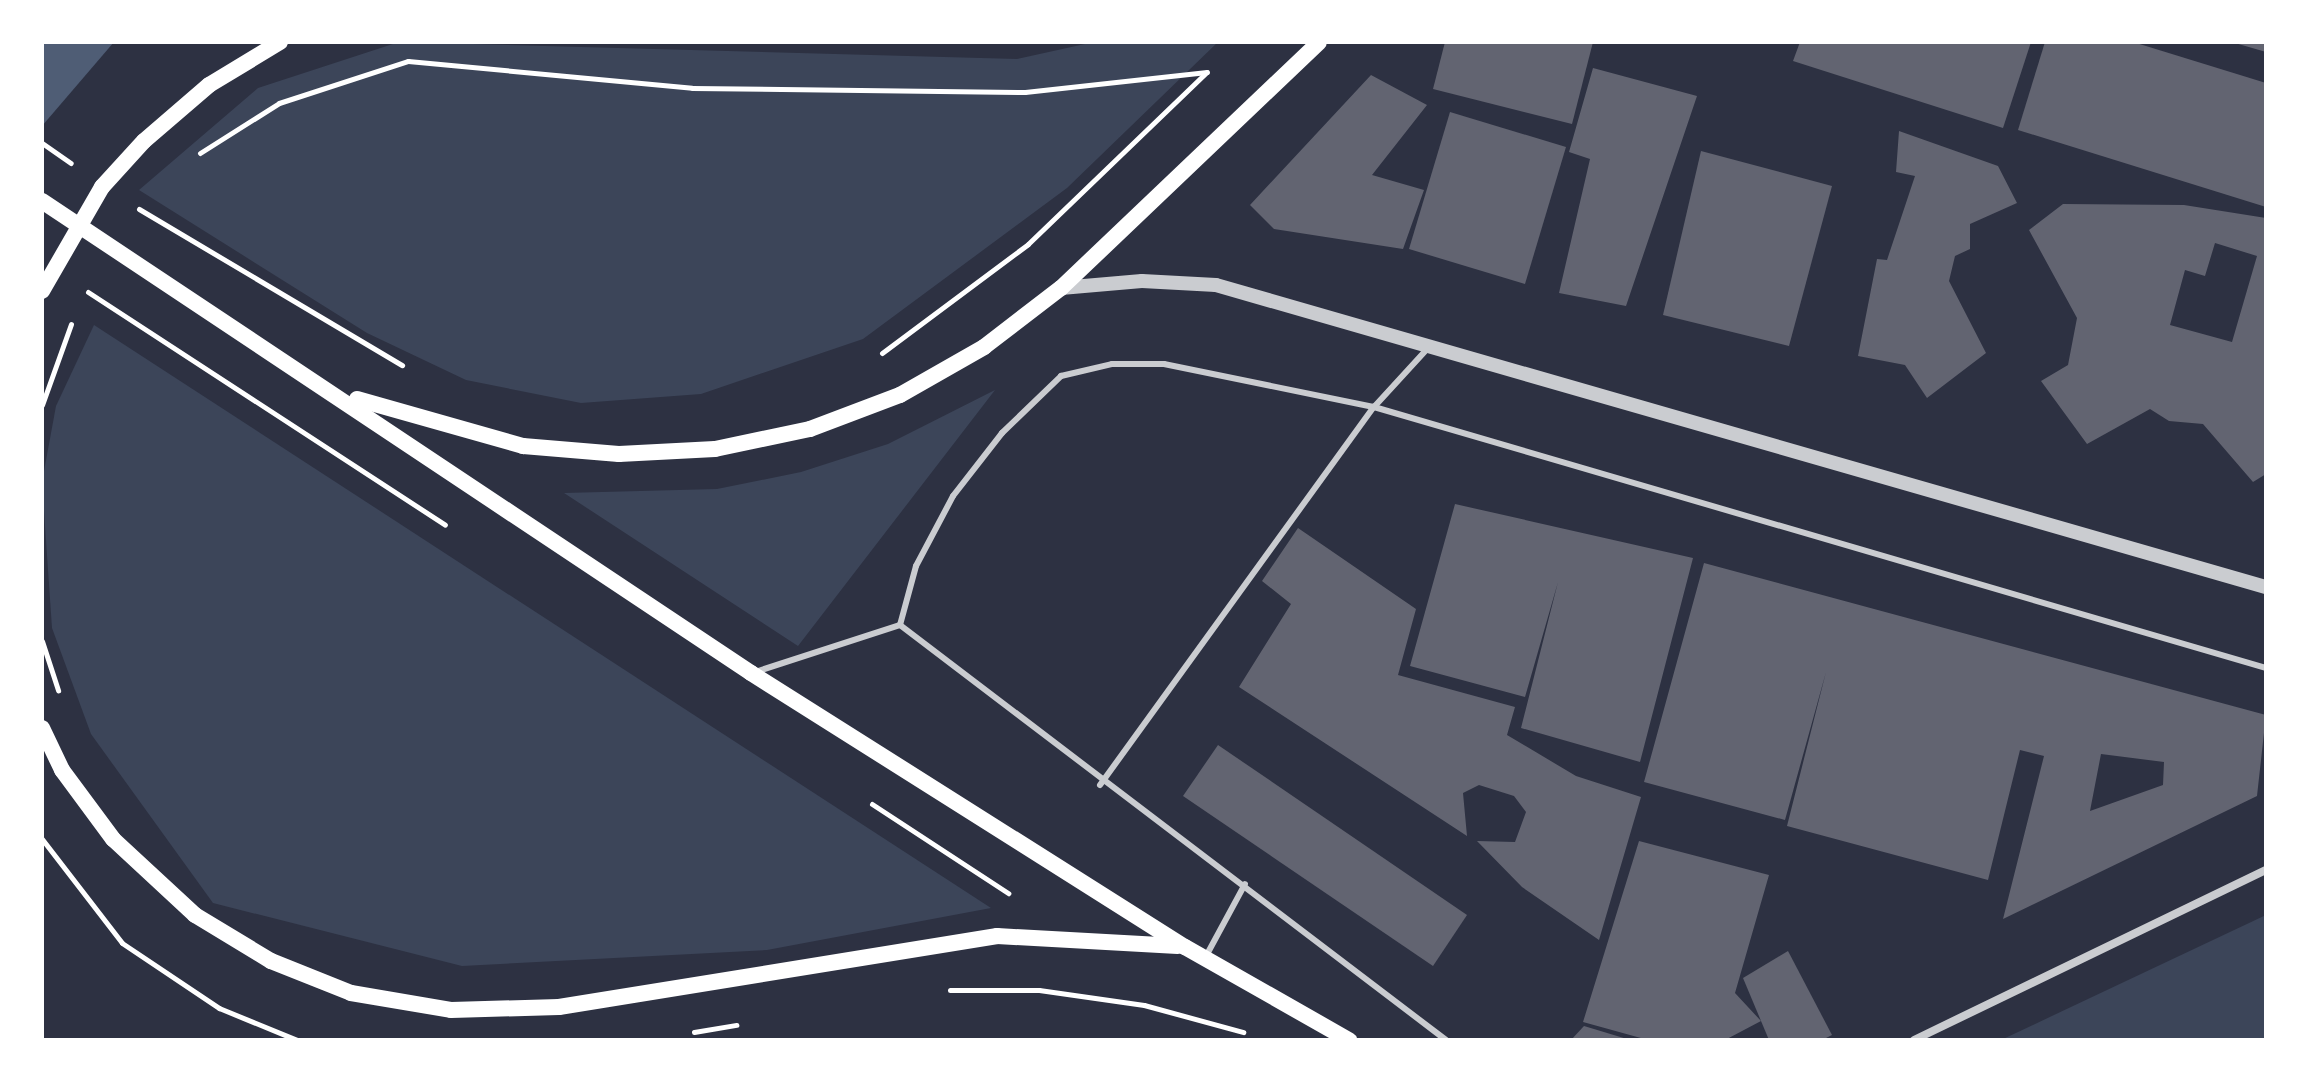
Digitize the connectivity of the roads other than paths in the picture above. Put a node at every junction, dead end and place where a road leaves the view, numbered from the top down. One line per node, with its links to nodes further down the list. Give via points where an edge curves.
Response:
1 (280, 42): 5 (main road, via 209,85 144,141 102,187)
2 (1319, 42): 4 (main road)
3 (42, 201): 7 (main road)
4 (1061, 288): 6 (street, via 1142,281 1216,285); 7 (main road, via 984,347 900,395 810,429 715,449 619,454 523,446)
5 (42, 291)
6 (1429, 347): 8 (lane); 9 (street)
7 (337, 392): 12 (main road)
8 (1374, 407): 10 (lane, via 1164,364 1112,364 1061,376 1002,433 953,496 916,566); 11 (lane); 14 (lane)
9 (2266, 587)
10 (900, 625): 12 (lane); 14 (lane)
11 (2266, 668)
12 (751, 673): 17 (main road)
13 (42, 728): 17 (main road, via 62,770 113,839 195,915 271,961 351,993 451,1010 559,1007 997,936)
14 (1100, 785): 16 (lane)
15 (2266, 870): 21 (street)
16 (1245, 884): 18 (lane); 20 (lane)
17 (1185, 947): 18 (main road)
18 (1205, 959): 19 (main road)
19 (1349, 1040)
20 (1446, 1040)
21 (1914, 1040)

